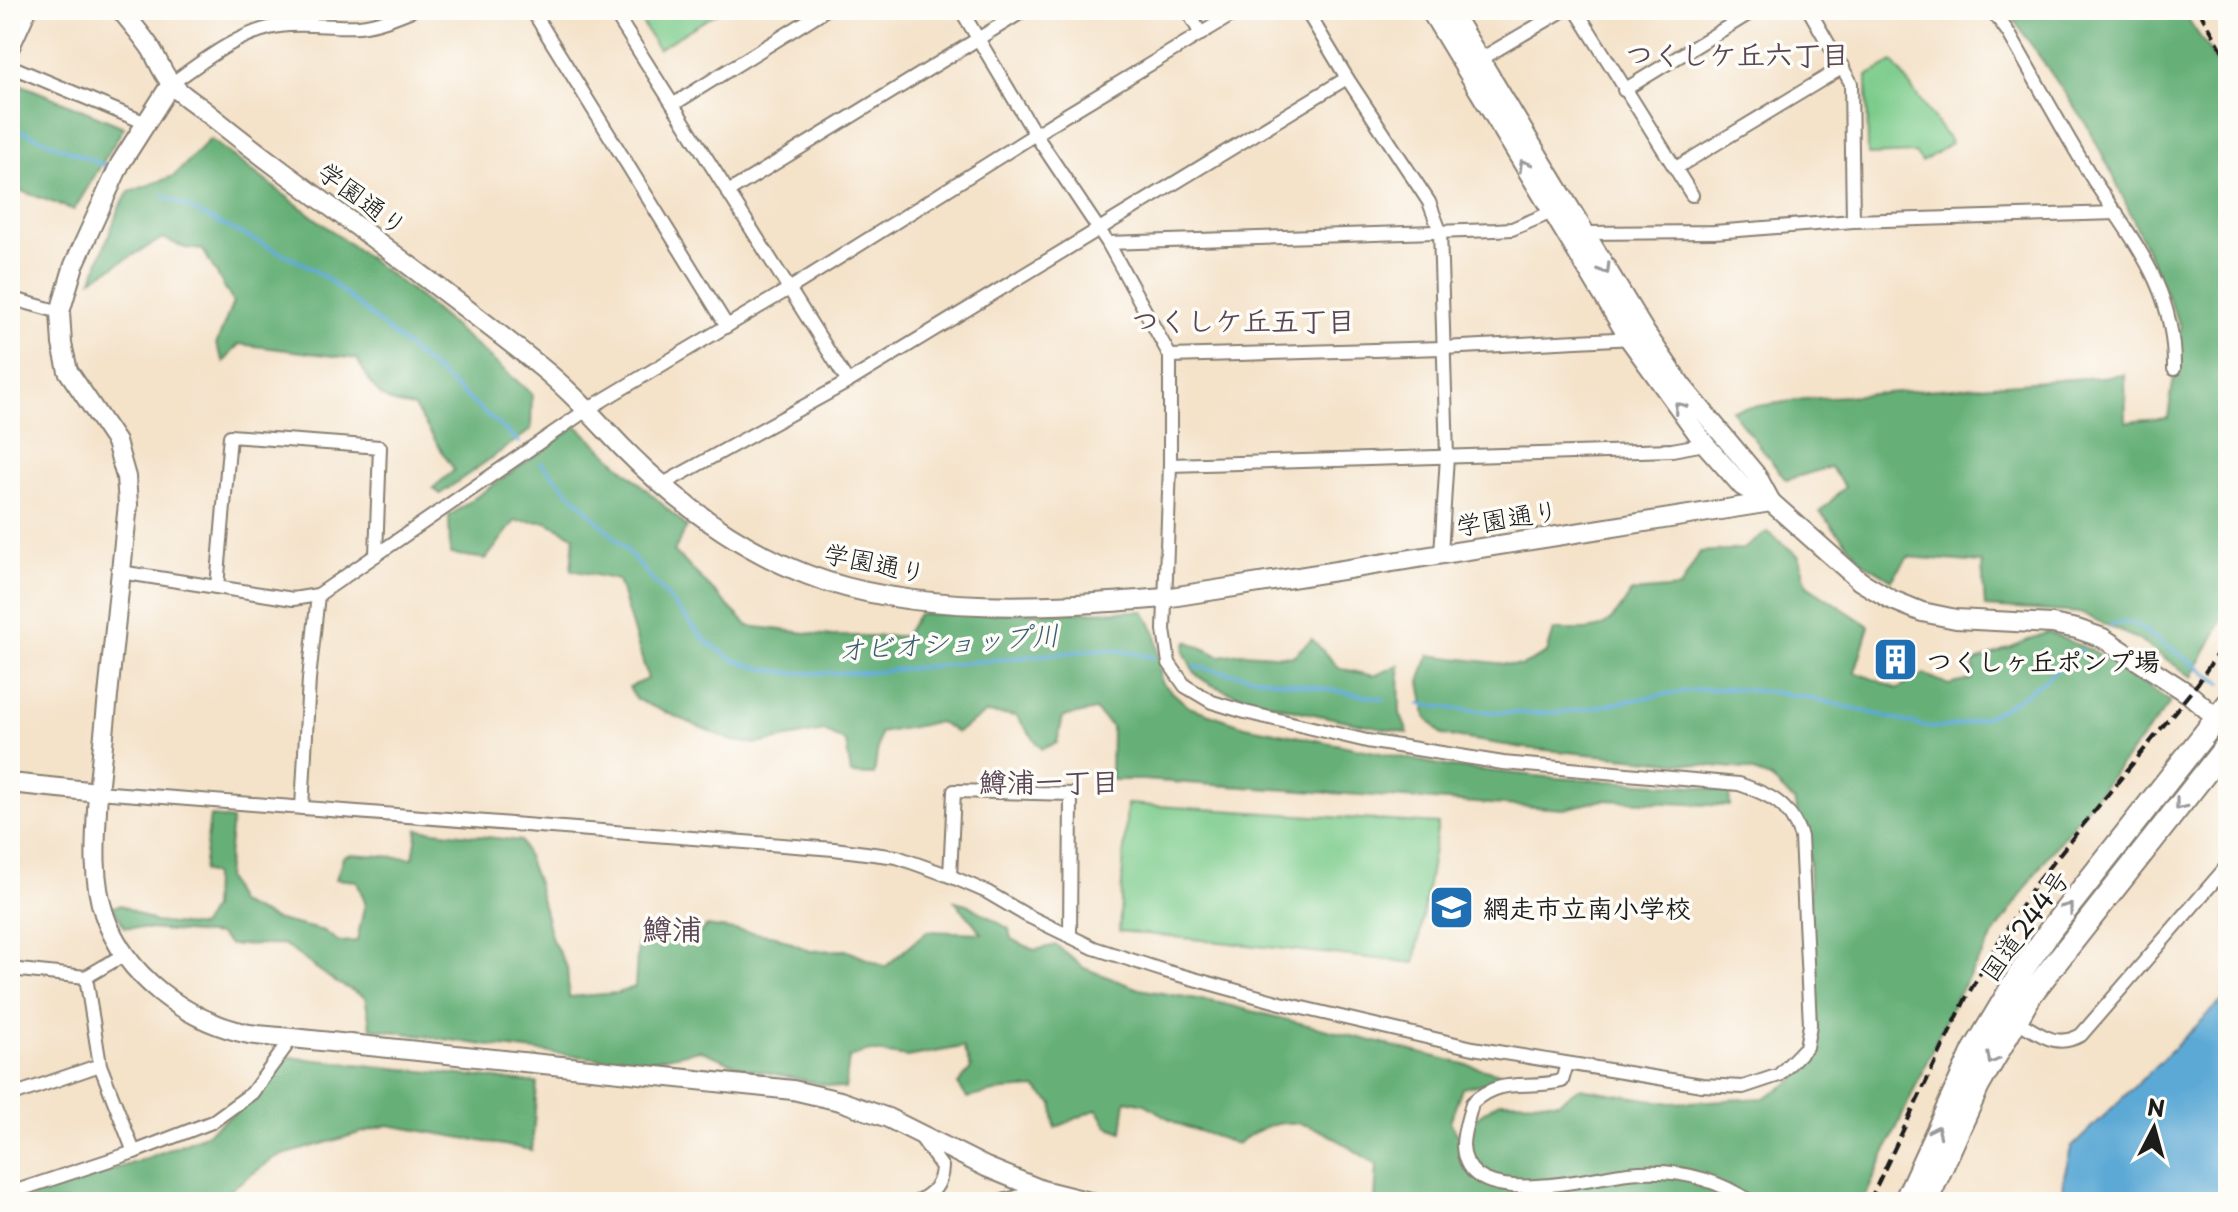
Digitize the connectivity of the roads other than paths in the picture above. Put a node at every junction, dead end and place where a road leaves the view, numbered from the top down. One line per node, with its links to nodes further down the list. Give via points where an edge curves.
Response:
1 (30, 10): 21 (street)
2 (121, 10): 26 (street, 学園通り)
3 (412, 10): 26 (street, via 357,26 276,26 251,34)
4 (532, 10): 44 (street)
5 (613, 10): 28 (street)
6 (825, 10): 28 (street)
7 (961, 10): 20 (street)
8 (1025, 10): 20 (street)
9 (1187, 10): 19 (street)
10 (1240, 10): 19 (street)
11 (1306, 10): 25 (street)
12 (1430, 10): 22 (street)
13 (1450, 10): 22 (street)
14 (1564, 10): 22 (street)
15 (1576, 10): 27 (street)
16 (1755, 10): 27 (street)
17 (1809, 10): 24 (street)
18 (1992, 10): 35 (street)
19 (1201, 34): 30 (street)
20 (978, 38): 30 (street); 32 (street)
21 (10, 54)
22 (1473, 63): 34 (street)
23 (10, 66): 29 (street)
24 (1843, 67): 31 (street); 36 (street, via 1851,83)
25 (1347, 78): 37 (street); 38 (street, via 1429,202)
26 (171, 84): 29 (street); 50 (street, 学園通り, via 477,316)
27 (1624, 90): 31 (street)
28 (674, 104): 32 (street)
29 (146, 123): 43 (street, via 89,230)
30 (1035, 134): 37 (street); 41 (street)
31 (1676, 168): 33 (street)
32 (728, 192): 41 (street)
33 (1692, 195)
34 (1560, 209): 38 (street, via 1512,229); 39 (street)
35 (2117, 213): 36 (street); 48 (street, via 2145,255 2164,301)
36 (1853, 221): 39 (street)
37 (1098, 230): 40 (street); 49 (street)
38 (1440, 231): 40 (street); 46 (street)
39 (1576, 236): 45 (street)
40 (1108, 243): 47 (street)
41 (789, 289): 44 (street); 49 (street)
42 (10, 298): 43 (street)
43 (60, 312): 58 (street, via 68,371 116,442 126,477)
44 (727, 326): 50 (street)
45 (1637, 336): 46 (street); 51 (street, one-way to 45); 55 (street, via 1757,476)
46 (1443, 348): 47 (street); 52 (street)
47 (1170, 356): 53 (street)
48 (2174, 369)
49 (848, 382): 54 (street)
50 (588, 409): 54 (street, 学園通り); 57 (street)
51 (1705, 444): 52 (street, via 1672,450); 55 (street, via 1742,486)
52 (1447, 456): 53 (street); 56 (street)
53 (1170, 465): 61 (street)
54 (663, 484): 61 (street, 学園通り, via 732,538 845,588 991,606)
55 (1771, 502): 56 (street, 学園通り); 62 (street, via 1860,581 1890,599 1956,619 2052,624 2103,638)
56 (1441, 554): 61 (street, 学園通り)
57 (376, 555): 59 (street, via 380,447 230,436); 60 (street)
58 (120, 572): 59 (street); 65 (street)
59 (217, 587): 60 (street, via 293,599)
60 (318, 595): 66 (street)
61 (1165, 598): 75 (street, via 1169,663 1185,686 1212,702 1367,741 1477,759 1739,784 1768,794 1795,819 1804,862 1810,1025 1806,1047 1794,1060 1763,1082 1720,1088)
62 (2224, 717): 73 (highway, 国道244号, one-way to 62, via 2051,929)
63 (2228, 744): 73 (highway, 国道244号, one-way to 73, via 2031,994)
64 (10, 783): 65 (street)
65 (98, 792): 66 (street); 70 (street, via 99,894)
66 (302, 808): 68 (street, via 834,849 897,857)
67 (2228, 865): 73 (street, via 2081,1035 2056,1042)
68 (950, 876): 69 (street); 69 (street, via 954,791 1071,794)
69 (1070, 936): 75 (street, via 1165,971 1281,1003)
70 (125, 954): 72 (street); 74 (street, via 154,987 197,1016 249,1033)
71 (10, 969): 72 (street)
72 (86, 977): 76 (street)
73 (2006, 1015): 86 (highway, 国道244号, one-way to 73, via 1974,1051); 87 (highway, 国道244号, one-way to 87)
74 (292, 1038): 78 (street, via 793,1090 840,1101); 79 (street, via 252,1093 212,1122)
75 (1567, 1064): 85 (street, via 1562,1081 1495,1086 1472,1103 1464,1156 1471,1177 1480,1185 1505,1195 1532,1197 1607,1177 1661,1171 1717,1183)
76 (100, 1065): 77 (street); 79 (street)
77 (10, 1096)
78 (918, 1133): 80 (street); 82 (street, via 942,1167 941,1181)
79 (134, 1152): 81 (street)
80 (1042, 1190): 83 (street); 84 (street)
81 (10, 1193)
82 (917, 1202)
83 (999, 1202)
84 (1090, 1202)
85 (1751, 1202)
86 (1905, 1202)
87 (1926, 1202)

